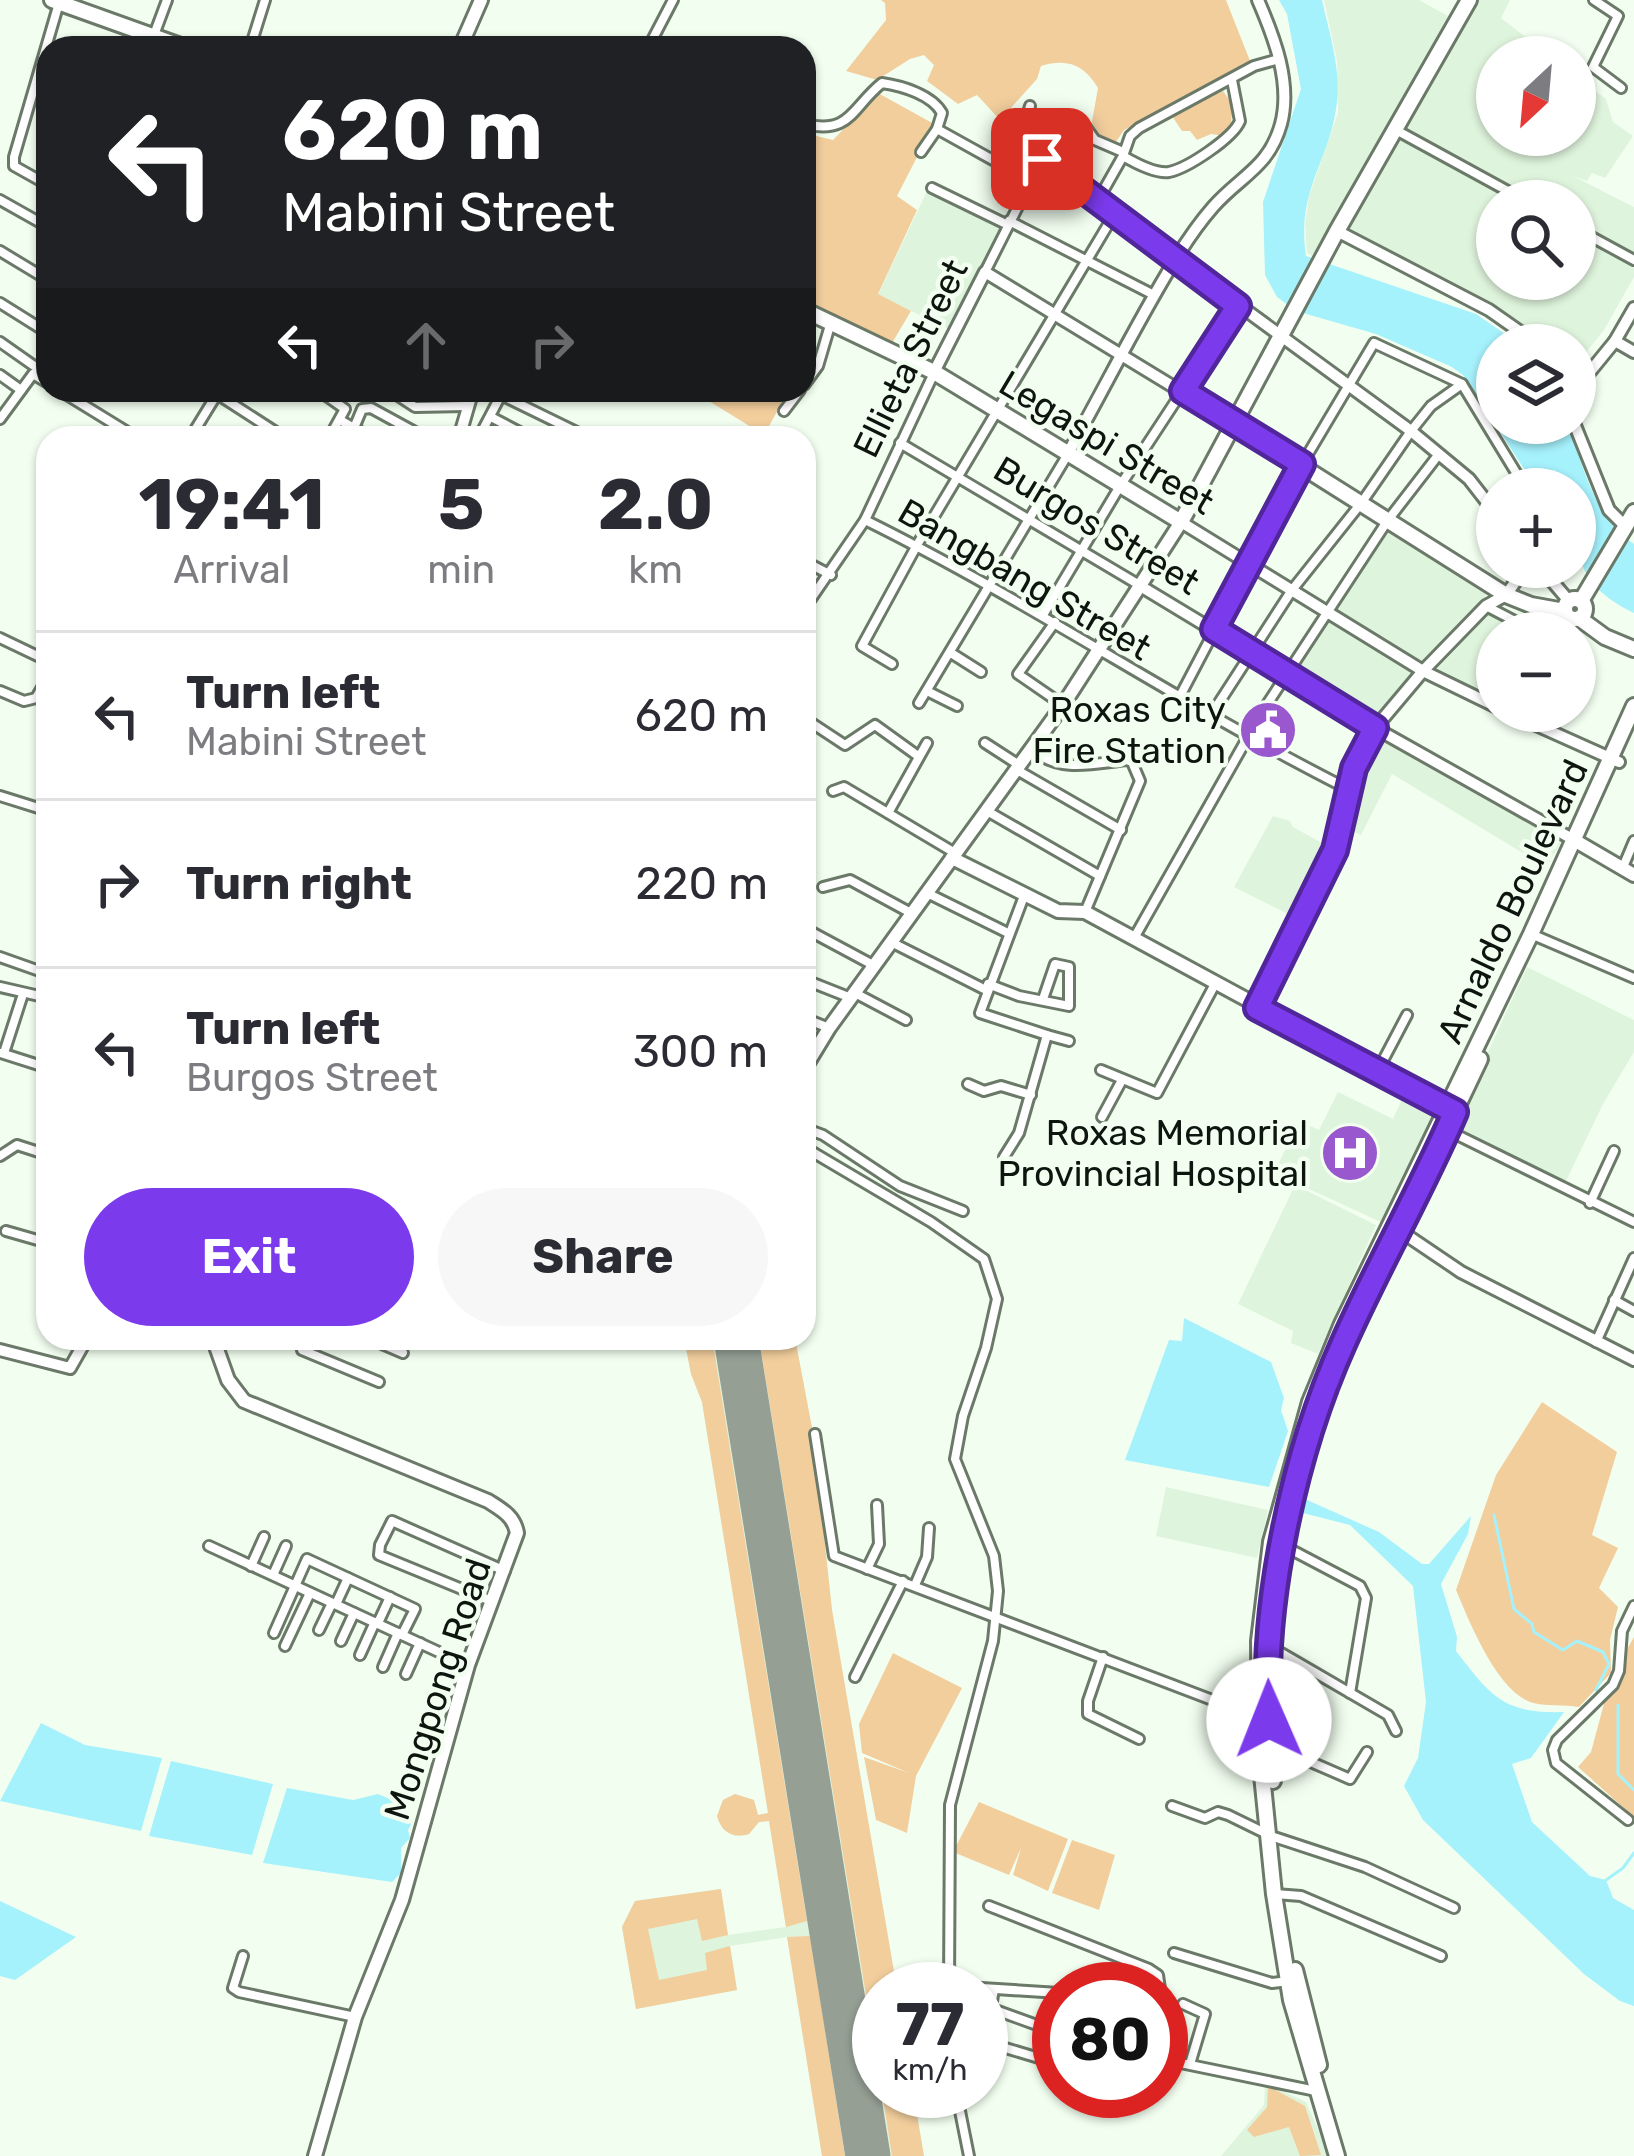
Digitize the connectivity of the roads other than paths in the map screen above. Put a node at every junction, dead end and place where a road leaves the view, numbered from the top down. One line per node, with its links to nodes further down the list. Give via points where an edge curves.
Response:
1 (167, 0): 9 (street)
2 (265, 0): 11 (street)
3 (481, 0): 12 (main road)
4 (673, 0): 13 (street)
5 (1258, 0): 14 (street)
6 (1469, 0): 22 (main road)
7 (1594, 0): 17 (street, via 1618,16 1593,67)
8 (56, 1): 9 (main road); 10 (street)
9 (154, 35)
10 (47, 36)
11 (254, 36)
12 (465, 36)
13 (654, 36)
14 (1279, 59): 16 (street); 38 (street, via 1282,121 1266,161 1211,209)
15 (36, 75): 26 (street, via 14,157 14,166)
16 (1232, 80): 24 (street, via 1139,128); 24 (street, via 1240,121 1229,138 1174,171 1155,171)
17 (1621, 88)
18 (1030, 106): 25 (street, via 1023,130)
19 (816, 126): 21 (street, via 843,124 882,83 938,106)
20 (1084, 126): 24 (street)
21 (937, 129): 23 (street); 27 (street)
22 (1394, 129): 28 (street); 35 (main road)
23 (920, 152)
24 (1123, 154): 31 (street)
25 (1042, 159): 27 (street, Ellieta Street); 31 (street)
26 (36, 178)
27 (1029, 180): 34 (street, Ellieta Street)
28 (1488, 180)
29 (932, 188): 34 (street)
30 (0, 200): 33 (street)
31 (1098, 200): 32 (street)
32 (1115, 213): 38 (street); 39 (street)
33 (36, 220)
34 (1009, 223): 39 (street); 41 (street, Ellieta Street)
35 (1337, 231): 50 (street); 52 (main road)
36 (1596, 239): 40 (street)
37 (0, 251): 42 (street)
38 (1176, 259): 43 (street); 45 (street)
39 (1087, 260): 43 (street); 47 (street)
40 (1634, 260)
41 (985, 272): 47 (street); 60 (street, Ellieta Street)
42 (36, 273)
43 (1155, 296): 56 (street)
44 (0, 303): 51 (street)
45 (1238, 306): 52 (street); 65 (street)
46 (1634, 308): 53 (street)
47 (1053, 314): 56 (street); 77 (street)
48 (816, 315): 49 (main road, Legaspi Street)
49 (831, 322): 58 (street); 60 (main road, Legaspi Street)
50 (1509, 324)
51 (36, 326)
52 (1281, 337): 63 (street); 81 (main road)
53 (1615, 341): 55 (street); 57 (street)
54 (0, 342): 59 (street)
55 (1634, 352)
56 (1123, 355): 65 (street); 95 (street)
57 (1596, 362)
58 (816, 369)
59 (35, 371): 64 (street)
60 (934, 372): 77 (main road, Legaspi Street); 93 (street, Ellieta Street)
61 (0, 375): 64 (street)
62 (1462, 384): 63 (street, via 1374,343); 92 (street); 98 (street)
63 (1349, 386): 92 (street); 97 (street)
64 (21, 390): 75 (street)
65 (1183, 391): 81 (street); 100 (street)
66 (78, 402): 82 (street)
67 (230, 402): 83 (street)
68 (335, 402): 80 (street, via 345,409)
69 (408, 402): 74 (street)
70 (468, 402): 74 (street)
71 (498, 402): 78 (street)
72 (515, 402): 91 (street)
73 (791, 402): 76 (street)
74 (466, 406): 88 (street)
75 (3, 407): 79 (street)
76 (784, 411)
77 (997, 411): 95 (main road, Legaspi Street); 99 (street)
78 (491, 417): 89 (street); 90 (street)
79 (0, 419)
80 (340, 420): 84 (street); 85 (street)
81 (1233, 423): 97 (main road); 106 (main road)
82 (117, 426)
83 (267, 426)
84 (336, 426)
85 (350, 426)
86 (355, 426): 87 (street, via 362,409 371,408)
87 (404, 426)
88 (462, 426)
89 (487, 426)
90 (508, 426)
91 (565, 426)
92 (1412, 431): 96 (street); 102 (street)
93 (900, 443): 99 (street, Burgos Street); 103 (street, Ellieta Street)
94 (1582, 444): 107 (street, via 1609,510)
95 (1068, 453): 100 (main road, Legaspi Street); 104 (street)
96 (1439, 454): 101 (street); 105 (street)
97 (1302, 464): 102 (main road); 110 (street)
98 (1513, 468)
99 (958, 478): 104 (street, Burgos Street); 108 (street)
100 (1120, 485): 106 (main road, Legaspi Street); 109 (street)
101 (1476, 488)
102 (1362, 502): 105 (main road); 117 (street)
103 (865, 520): 108 (street, Bangbang Street); 112 (street, Ellieta Street)
104 (1031, 520): 109 (street, Burgos Street); 113 (street)
105 (1388, 520): 119 (main road); 122 (street)
106 (1181, 522): 110 (street, Legaspi Street); 114 (main road)
107 (1629, 526): 121 (main road)
108 (917, 545): 113 (street, Bangbang Street); 133 (street, via 862,646)
109 (1084, 550): 114 (street, Burgos Street); 124 (street)
110 (1250, 562): 117 (street, Legaspi Street); 126 (street)
111 (816, 567): 112 (street)
112 (831, 575): 118 (street, Ellieta Street)
113 (992, 585): 124 (street, Bangbang Street); 130 (street)
114 (1142, 586): 126 (street, Burgos Street); 129 (main road)
115 (1511, 588): 119 (street)
116 (1556, 588): 121 (street)
117 (1292, 590): 122 (street, Legaspi Street); 131 (street)
118 (816, 594)
119 (1506, 595): 120 (street); 121 (main road)
120 (1486, 606): 123 (street); 134 (street)
121 (1573, 610): 128 (main road, via 1604,637)
122 (1326, 611): 134 (street, Legaspi Street); 136 (street)
123 (1498, 612)
124 (1043, 615): 125 (street, Bangbang Street)
125 (1055, 622): 129 (street, Bangbang Street); 143 (street, via 1018,674)
126 (1214, 629): 131 (street, Burgos Street); 141 (street)
127 (0, 638): 132 (street)
128 (1634, 649)
129 (1099, 652): 141 (street, Bangbang Street); 143 (main road)
130 (951, 653): 135 (street); 138 (street)
131 (1250, 653): 136 (street, Burgos Street); 146 (street)
132 (36, 655)
133 (892, 664)
134 (1423, 670): 139 (street, Legaspi Street); 148 (street)
135 (981, 672)
136 (1288, 675): 148 (street, Burgos Street); 151 (street)
137 (0, 691): 140 (street)
138 (927, 692): 142 (street); 144 (street)
139 (1476, 696)
140 (36, 698)
141 (1179, 698): 146 (street, Bangbang Street)
142 (919, 703)
143 (1063, 705): 154 (main road)
144 (957, 706)
145 (1634, 706): 156 (main road, Arnaldo Boulevard)
146 (1210, 716): 151 (street, Bangbang Street)
147 (816, 726): 155 (street, via 844,745 875,725)
148 (1375, 728): 158 (street); 166 (street, Burgos Street)
149 (1634, 728): 156 (main road, Arnaldo Boulevard)
150 (1553, 732): 156 (street, Legaspi Street)
151 (1246, 737): 158 (street, Bangbang Street); 178 (street)
152 (927, 743): 155 (street)
153 (986, 743): 157 (street)
154 (1031, 749): 157 (main road); 164 (street, via 1052,765 1132,762 1140,781)
155 (917, 756): 163 (street)
156 (1622, 763): 166 (main road, Arnaldo Boulevard)
157 (1017, 767): 162 (main road); 164 (street)
158 (1348, 789): 192 (street, via 1335,850)
159 (833, 791): 163 (street, via 844,787)
160 (0, 796): 161 (street)
161 (36, 807)
162 (986, 811): 167 (main road); 169 (street)
163 (888, 812): 167 (street)
164 (1121, 830): 169 (street)
165 (1634, 841): 168 (street)
166 (1577, 842): 168 (main road); 177 (main road, Arnaldo Boulevard)
167 (953, 855): 171 (main road); 172 (main road)
168 (1628, 872)
169 (1100, 876): 173 (street)
170 (824, 887): 174 (street, via 850,880)
171 (927, 893): 174 (main road); 176 (street)
172 (1024, 896): 173 (main road); 176 (street)
173 (1085, 912): 178 (main road)
174 (912, 914): 179 (main road)
175 (816, 934): 181 (street)
176 (1008, 934): 187 (street)
177 (1535, 936): 183 (street); 207 (main road, Arnaldo Boulevard)
178 (1135, 938): 185 (main road)
179 (891, 942): 181 (main road); 187 (street)
180 (0, 957): 182 (street)
181 (874, 965): 189 (main road)
182 (36, 970)
183 (1634, 978)
184 (816, 983): 189 (street)
185 (1215, 983): 192 (main road); 204 (street, via 1157,1093)
186 (0, 987): 188 (street)
187 (987, 987): 191 (street); 197 (street, via 980,1013)
188 (23, 994): 190 (street); 200 (street)
189 (853, 995): 194 (street); 196 (main road)
190 (36, 996)
191 (1043, 999): 191 (street, via 1055,964 1069,967 1069,1006)
192 (1257, 1008): 203 (main road)
193 (1407, 1015): 203 (street)
194 (906, 1020)
195 (816, 1023): 196 (street)
196 (829, 1028): 199 (main road)
197 (1047, 1035): 198 (street); 206 (street)
198 (1070, 1041)
199 (816, 1050)
200 (2, 1053): 201 (street)
201 (36, 1064)
202 (1101, 1070): 204 (street)
203 (1376, 1072): 207 (main road)
204 (1122, 1080): 208 (street)
205 (968, 1084): 206 (street)
206 (1031, 1095): 215 (street)
207 (1450, 1110): 209 (main road, Arnaldo Boulevard)
208 (1102, 1117)
209 (1443, 1128): 216 (street); 219 (main road, Arnaldo Boulevard)
210 (816, 1132): 217 (street, via 900,1186)
211 (36, 1151): 214 (street, via 17,1145)
212 (1614, 1151): 216 (street)
213 (816, 1154): 284 (street, via 984,1259 997,1299 955,1459 994,1556 998,1592 950,1805)
214 (0, 1156)
215 (1004, 1157)
216 (1591, 1203): 218 (street)
217 (962, 1211)
218 (1634, 1222)
219 (1394, 1226): 225 (street, via 1461,1272); 238 (main road, Arnaldo Boulevard, via 1340,1350)
220 (6, 1231): 221 (street)
221 (36, 1240)
222 (1634, 1258): 223 (street)
223 (1614, 1300): 224 (street); 225 (street)
224 (1634, 1311)
225 (1596, 1342): 232 (street)
226 (0, 1350): 227 (street, via 70,1367)
227 (80, 1350)
228 (218, 1350): 243 (main road, Mongpong Road, via 236,1393 256,1409 507,1513 517,1533)
229 (302, 1350): 233 (street)
230 (396, 1350): 231 (street)
231 (403, 1353)
232 (1634, 1360)
233 (380, 1382)
234 (814, 1434): 242 (street, via 834,1556)
235 (877, 1505): 242 (street, via 879,1544)
236 (928, 1528): 247 (street)
237 (264, 1537): 241 (street)
238 (1276, 1543): 261 (main road, Arnaldo Boulevard); 269 (street, via 1360,1586 1366,1598)
239 (209, 1546): 241 (street)
240 (286, 1546): 244 (street)
241 (251, 1566): 244 (street)
242 (867, 1568): 246 (street)
243 (505, 1570): 251 (main road, Mongpong Road); 251 (street, via 392,1521 380,1545 380,1555)
244 (273, 1576): 248 (street)
245 (348, 1578): 248 (street, via 307,1559); 250 (street); 252 (street)
246 (903, 1581): 247 (street); 268 (street)
247 (915, 1585): 264 (street)
248 (295, 1586): 249 (street); 257 (street)
249 (310, 1593): 252 (street); 262 (street)
250 (390, 1598): 255 (street); 258 (street, via 415,1609)
251 (491, 1601): 265 (main road, Mongpong Road)
252 (334, 1604): 254 (street); 256 (street)
253 (1634, 1606): 276 (street, via 1613,1685 1553,1750 1556,1763)
254 (354, 1613): 255 (street); 259 (street)
255 (376, 1623): 258 (street); 263 (street)
256 (319, 1630)
257 (274, 1633)
258 (400, 1634): 260 (street); 266 (street)
259 (341, 1641)
260 (421, 1643): 265 (street); 267 (street)
261 (1263, 1643): 269 (street); 270 (main road, Arnaldo Boulevard)
262 (285, 1646)
263 (360, 1655)
264 (1103, 1657): 270 (street); 272 (street, via 1088,1714)
265 (468, 1665): 288 (main road, Mongpong Road, via 403,1900)
266 (383, 1667)
267 (406, 1674)
268 (855, 1677)
269 (1350, 1693): 271 (street, via 1388,1715)
270 (1264, 1715): 274 (main road, Arnaldo Boulevard)
271 (1396, 1731)
272 (1139, 1739)
273 (1367, 1752): 274 (street, via 1350,1779 1297,1756)
274 (1265, 1754): 277 (main road, Arnaldo Boulevard)
275 (1172, 1806): 277 (street, via 1205,1818 1228,1815)
276 (1628, 1820)
277 (1275, 1837): 278 (main road, Arnaldo Boulevard); 280 (street)
278 (1278, 1893): 283 (street); 286 (main road, Arnaldo Boulevard)
279 (989, 1906): 285 (street)
280 (1454, 1908)
281 (1174, 1953): 286 (street, via 1272,1983)
282 (243, 1956): 288 (street, via 233,1981 239,1992)
283 (1441, 1956)
284 (951, 1962)
285 (1131, 1962)
286 (1292, 1980): 290 (main road, Arnaldo Boulevard)
287 (1188, 2006): 289 (street, via 1205,2014)
288 (355, 2017): 292 (main road, Mongpong Road)
289 (1190, 2064): 290 (street)
290 (1322, 2098): 294 (main road, Arnaldo Boulevard)
291 (961, 2118): 293 (street)
292 (315, 2156)
293 (969, 2156)
294 (1341, 2156)

